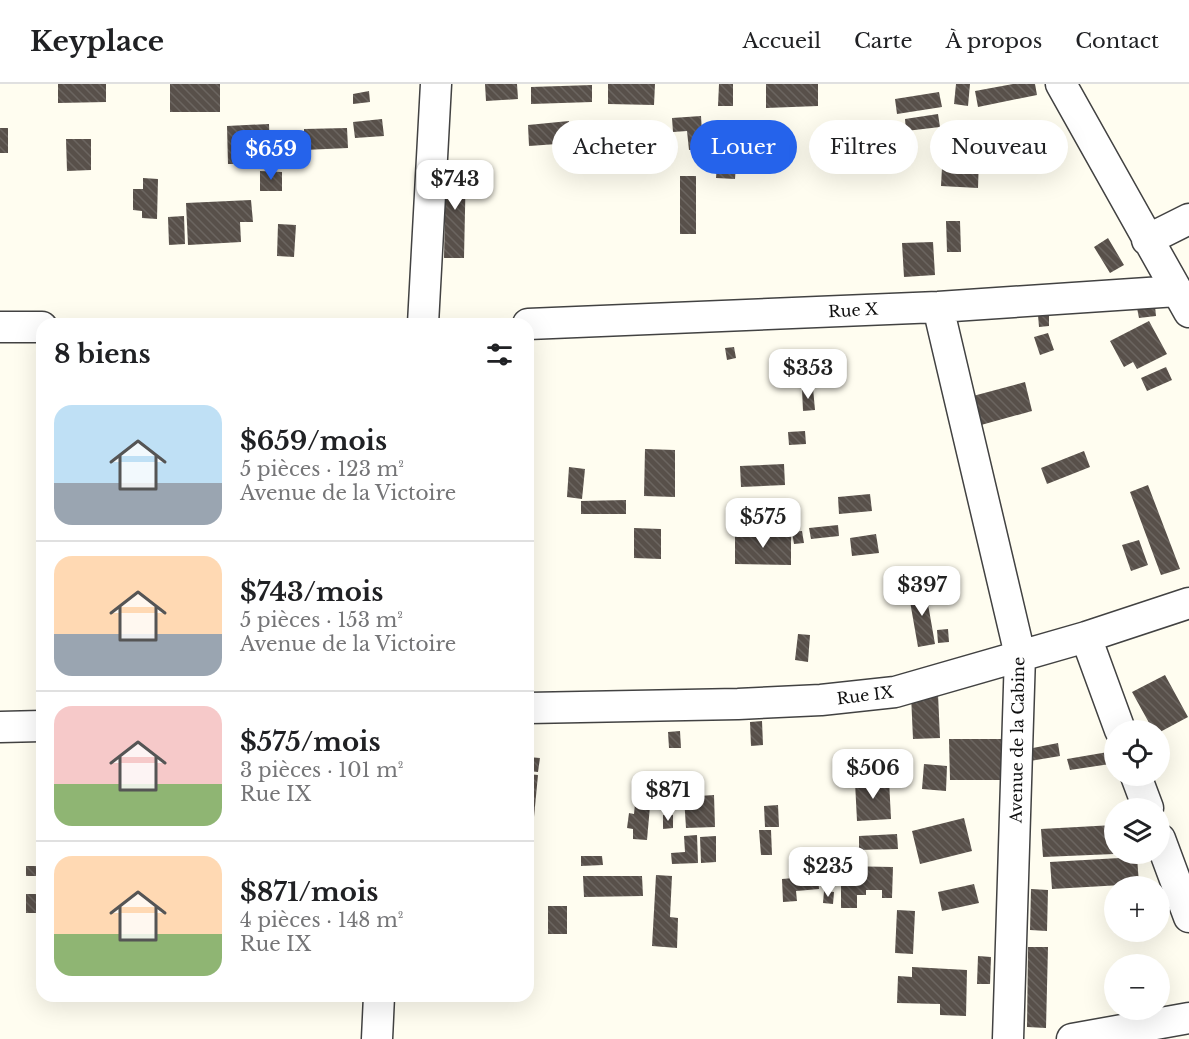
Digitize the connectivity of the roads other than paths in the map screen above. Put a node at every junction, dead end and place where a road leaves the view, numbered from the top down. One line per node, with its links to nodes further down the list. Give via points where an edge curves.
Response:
1 (436, 84): 7 (street)
2 (1061, 84): 4 (street)
3 (1189, 219): 4 (street)
4 (1147, 240): 5 (street)
5 (1183, 302): 6 (street, Rue X)
6 (938, 306): 8 (street, Rue X); 13 (street, Avenue de la Cabine)
7 (423, 318)
8 (534, 324)
9 (0, 327): 10 (street)
10 (36, 327)
11 (1189, 603): 12 (street, Rue IX)
12 (1086, 637): 13 (street, Rue IX); 15 (street)
13 (1020, 655): 14 (street, Rue IX, via 884,694 750,703); 23 (street, Avenue de la Cabine)
14 (534, 708)
15 (1116, 720)
16 (36, 726): 17 (street)
17 (0, 727)
18 (1169, 864): 19 (street)
19 (1189, 917)
20 (379, 1002): 22 (street)
21 (1189, 1018): 24 (street)
22 (377, 1039)
23 (1008, 1039)
24 (1072, 1039)

